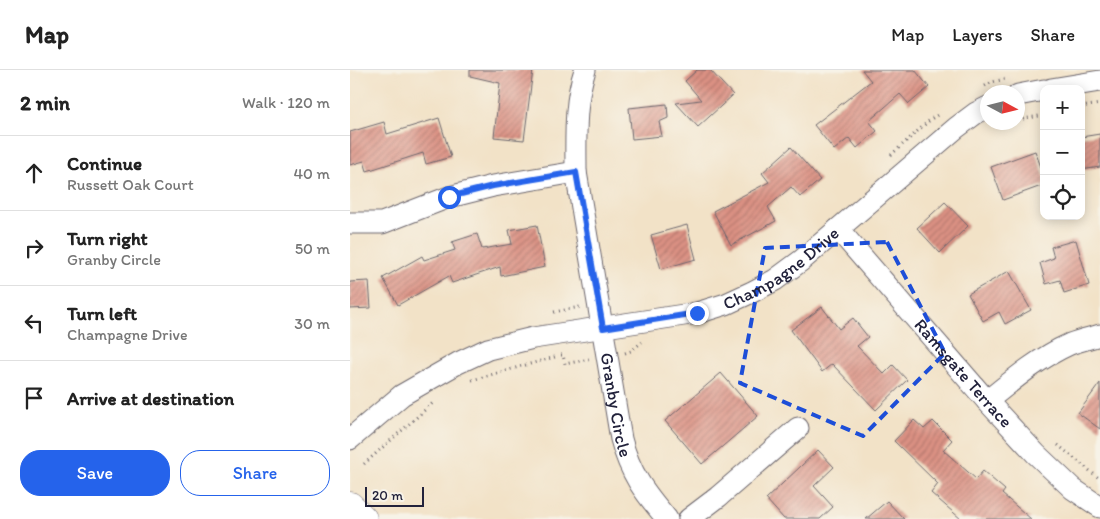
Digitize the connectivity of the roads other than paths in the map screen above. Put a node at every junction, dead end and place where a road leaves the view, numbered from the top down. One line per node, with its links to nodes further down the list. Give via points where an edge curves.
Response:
1 (585, 70): 7 (street, Granby Circle, via 578,101)
2 (1100, 81): 3 (street)
3 (1076, 85)
4 (1025, 88): 5 (street)
5 (1040, 90)
6 (980, 114): 9 (street, Champagne Drive, via 976,113 956,128)
7 (576, 172): 8 (street, via 449,197 382,223); 10 (street, Granby Circle)
8 (350, 223)
9 (838, 229): 10 (street, Champagne Drive, via 775,280 726,304 697,313); 12 (street, Ramsgate Terrace)
10 (603, 328): 14 (street, Champagne Drive, via 533,338 488,349 465,359 402,395); 18 (street, Granby Circle, via 626,459 650,499)
11 (1100, 335): 12 (street, via 1048,354)
12 (987, 401): 16 (street, Ramsgate Terrace, via 1073,489)
13 (798, 428): 19 (street)
14 (350, 439)
15 (350, 506): 17 (main road)
16 (1100, 507)
17 (362, 519)
18 (667, 519)
19 (689, 519)

